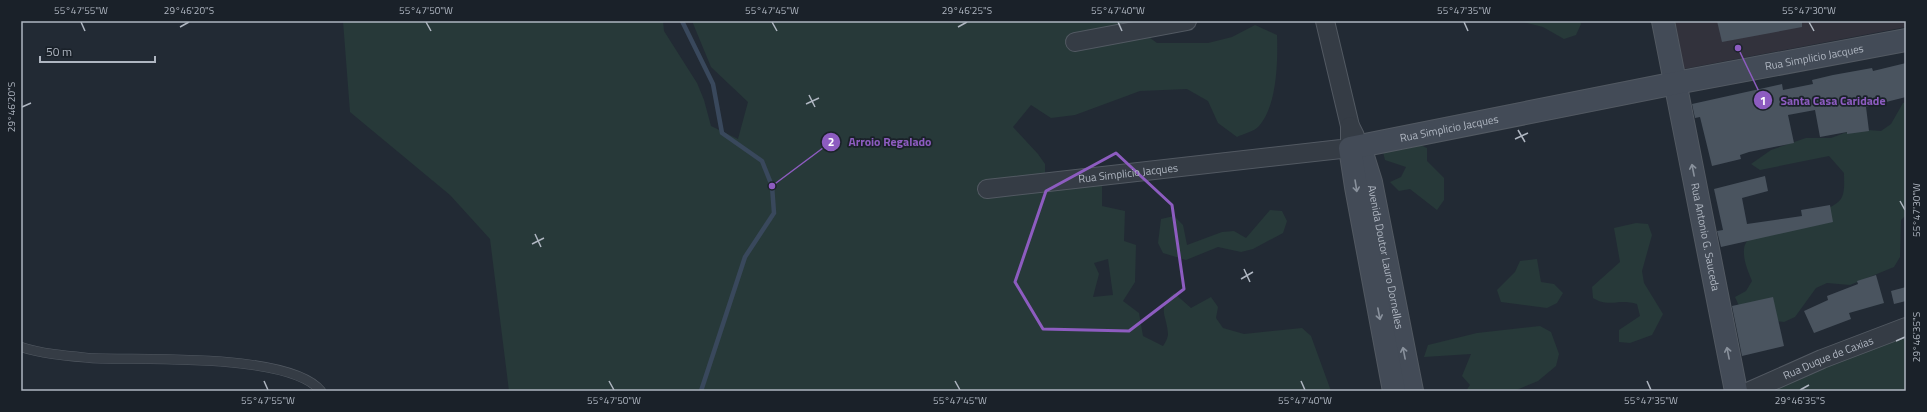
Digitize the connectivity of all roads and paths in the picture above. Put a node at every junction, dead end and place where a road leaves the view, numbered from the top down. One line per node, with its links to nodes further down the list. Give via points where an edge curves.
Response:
1 (1187, 21): 5 (street)
2 (1325, 21): 7 (street, Avenida Doutor Lauro Dornelles)
3 (1663, 21): 6 (street, Rua Antonio G. Sauceda)
4 (1906, 40): 6 (street, Rua Simplicio Jacques)
5 (1075, 42)
6 (1676, 83): 7 (street, Rua Simplicio Jacques); 14 (street, Rua Antonio G. Sauceda, one-way to 6)
7 (1355, 147): 8 (street, Rua Simplicio Jacques); 12 (street, Avenida Doutor Lauro Dornelles, one-way to 12, via 1356,187); 13 (street, Avenida Doutor Lauro Dornelles, one-way to 7, via 1371,182)
8 (987, 189)
9 (1906, 327): 15 (street, Rua Duque de Caxias, via 1822,359)
10 (21, 347): 11 (lane, via 90,358 205,360 283,370 317,386)
11 (321, 391)
12 (1394, 391)
13 (1412, 391)
14 (1736, 391)
15 (1750, 391)

